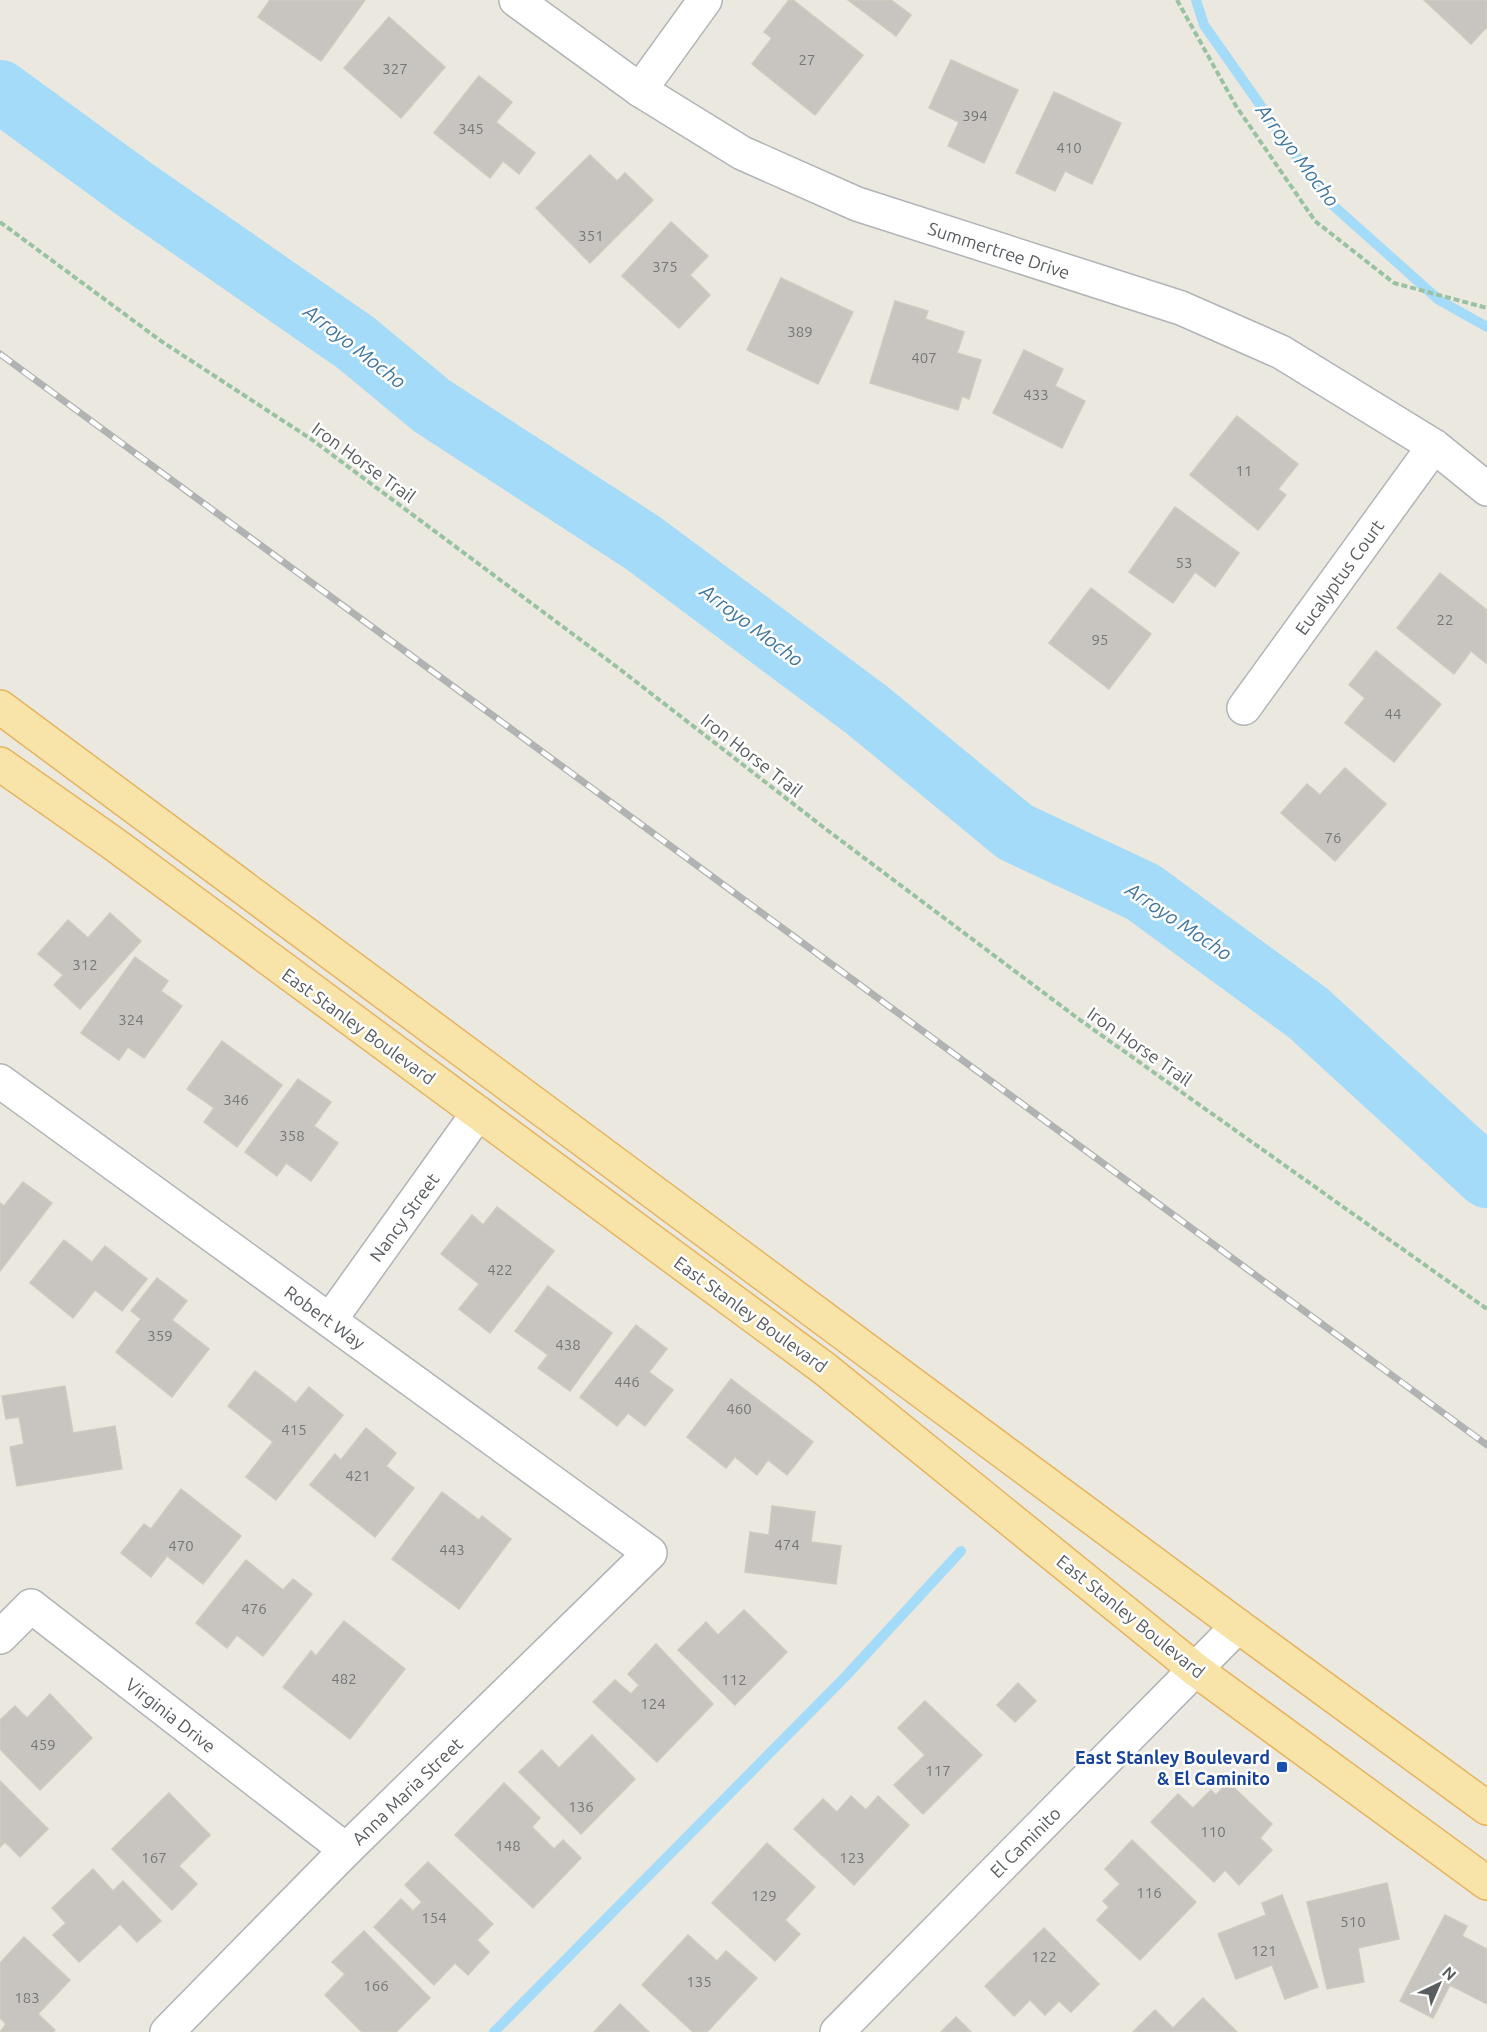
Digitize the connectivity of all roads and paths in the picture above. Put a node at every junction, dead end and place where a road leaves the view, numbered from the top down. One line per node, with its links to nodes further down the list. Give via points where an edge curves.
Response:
1 (516, 0): 4 (street, Summertree Drive)
2 (705, 0): 4 (street)
3 (1177, 0): 6 (path, via 1236,106 1315,222 1394,283)
4 (640, 90): 7 (street, Summertree Drive, via 742,153 857,204 1181,308 1281,352)
5 (0, 222): 14 (path, Iron Horse Trail, via 161,341 311,439 1080,1020)
6 (1487, 308)
7 (1434, 446): 8 (street, Summertree Drive); 10 (street, Eucalyptus Court)
8 (1487, 489)
9 (0, 707): 17 (main road)
10 (1244, 708)
11 (0, 764): 13 (main road, East Stanley Boulevard)
12 (0, 1081): 15 (street, Robert Way)
13 (478, 1113): 15 (street, Nancy Street); 19 (main road, East Stanley Boulevard, via 825,1369)
14 (1487, 1310)
15 (330, 1320): 16 (street, Robert Way)
16 (650, 1553): 21 (street, Anna Maria Street)
17 (1238, 1626): 19 (street, El Caminito); 20 (main road)
18 (0, 1637): 21 (street, Virginia Drive, via 31,1606)
19 (1196, 1670): 22 (main road, East Stanley Boulevard); 24 (street, El Caminito)
20 (1487, 1808)
21 (346, 1850): 23 (street, Anna Maria Street)
22 (1487, 1883)
23 (167, 2032)
24 (837, 2032)

